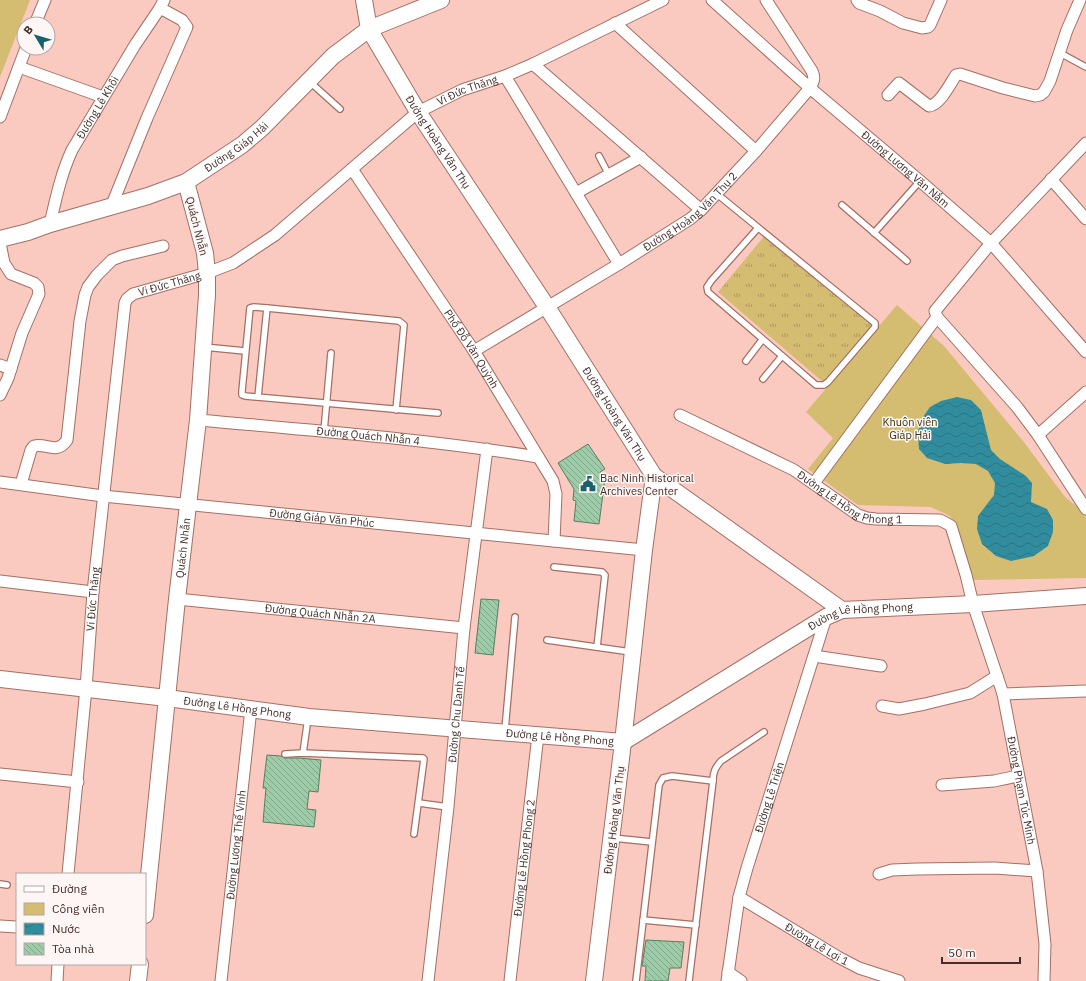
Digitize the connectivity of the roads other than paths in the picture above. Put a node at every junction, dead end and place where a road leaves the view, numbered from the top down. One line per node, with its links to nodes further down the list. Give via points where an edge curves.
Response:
1 (45, 0): 11 (street)
2 (364, 0): 13 (street, Đường Hoàng Văn Thụ)
3 (441, 0): 13 (street, Đường Giáp Hải)
4 (663, 0): 12 (street, Vi Đức Thăng)
5 (712, 0): 21 (street, Đường Lương Văn Nắm)
6 (766, 0): 21 (street, via 812,71 814,81)
7 (857, 0): 8 (street, via 903,23 922,28 930,25)
8 (941, 0)
9 (1080, 0): 14 (street)
10 (162, 4): 23 (street, Đường Lê Khôi); 39 (street, via 187,27)
11 (38, 16)
12 (615, 23): 16 (street, Vi Đức Thăng); 28 (street)
13 (369, 30): 20 (street, Đường Giáp Hải, via 333,56); 25 (street, Đường Hoàng Văn Thụ)
14 (1060, 52): 18 (lane); 22 (street, via 1050,81 1040,95 1003,88 960,74 956,75 938,102 933,105 929,106 899,83)
15 (23, 56): 17 (street)
16 (533, 64): 19 (street, Vi Đức Thăng); 30 (street)
17 (19, 67): 23 (street); 26 (street)
18 (1086, 67)
19 (505, 76): 25 (street, Vi Đức Thăng, via 462,90); 36 (street)
20 (308, 80): 24 (lane); 35 (street, Đường Giáp Hải, via 242,145)
21 (810, 88): 28 (street, Đường Hoàng Văn Thụ 2); 34 (street, Đường Lương Văn Nắm)
22 (888, 95)
23 (103, 97): 42 (street, Đường Lê Khôi, via 64,167)
24 (340, 109)
25 (418, 112): 31 (street, Vi Đức Thăng); 52 (street, Đường Hoàng Văn Thụ)
26 (0, 117)
27 (1086, 143): 33 (street)
28 (756, 151): 37 (street, Đường Hoàng Văn Thụ 2)
29 (599, 156): 32 (lane)
30 (641, 157): 32 (street); 40 (street)
31 (352, 169): 51 (street, Vi Đức Thăng, via 275,235 233,263); 58 (street, Phố Đỗ Văn Quỳnh)
32 (609, 175): 36 (street)
33 (1051, 179): 41 (street); 47 (street)
34 (920, 181): 44 (lane); 47 (street, Đường Lương Văn Nắm)
35 (186, 182): 39 (street, Đường Giáp Hải); 51 (street, Quách Nhẫn, via 205,253)
36 (576, 193): 50 (street)
37 (717, 194): 40 (street, Đường Hoàng Văn Thụ 2); 43 (lane)
38 (842, 205): 44 (lane)
39 (111, 207): 42 (street, Đường Giáp Hải)
40 (701, 210): 50 (street, Đường Hoàng Văn Thụ 2)
41 (1086, 219)
42 (50, 224): 45 (street, Đường Giáp Hải)
43 (758, 228): 55 (lane, via 707,287 712,297); 61 (lane, via 875,323 875,327 824,385 816,385)
44 (874, 233): 49 (lane)
45 (0, 239)
46 (0, 243): 63 (street, via 4,263 11,274 34,283 39,294)
47 (991, 243): 54 (street, via 937,307); 59 (street, Đường Lương Văn Nắm)
48 (163, 246): 80 (street, via 112,260 88,287 80,321 67,440 64,445 57,448 34,446)
49 (907, 261)
50 (619, 264): 52 (street, Đường Hoàng Văn Thụ 2)
51 (207, 273): 56 (street, Quách Nhẫn); 81 (street, Vi Đức Thăng, via 133,294 127,298)
52 (547, 306): 58 (street, Đường Hoàng Văn Thụ 2); 77 (street, Đường Hoàng Văn Thụ)
53 (267, 308): 57 (lane, via 250,308); 67 (lane); 69 (lane, via 402,322 404,325)
54 (937, 317): 74 (street, via 1017,407); 79 (street)
55 (762, 340): 61 (lane); 62 (lane)
56 (203, 347): 57 (lane); 72 (street, Quách Nhẫn)
57 (246, 351): 67 (lane, via 242,395)
58 (474, 351): 76 (street, Phố Đỗ Văn Quỳnh)
59 (1086, 352)
60 (331, 353): 68 (lane)
61 (782, 356): 64 (lane)
62 (746, 360)
63 (5, 367): 66 (street, via 8,378)
64 (763, 379)
65 (1086, 392): 74 (street)
66 (0, 395)
67 (258, 398): 68 (lane)
68 (326, 404): 69 (lane); 73 (lane)
69 (396, 410): 70 (lane)
70 (438, 414)
71 (680, 415): 79 (street, Đường Lê Hồng Phong 1, via 794,470)
72 (198, 420): 73 (street, Đường Quách Nhẫn 4); 82 (street, Quách Nhẫn)
73 (324, 431): 75 (street, Đường Quách Nhẫn 4)
74 (1038, 435): 83 (street)
75 (487, 449): 76 (street, Đường Quách Nhẫn 4); 84 (street, Đường Chu Danh Tể)
76 (538, 457): 85 (street, Phố Đỗ Văn Quỳnh, via 555,486)
77 (654, 476): 86 (street, Đường Hoàng Văn Thụ); 92 (street)
78 (0, 482): 80 (street, Đường Giáp Văn Phúc)
79 (814, 483): 93 (street, Đường Lê Hồng Phong 1, via 847,509 867,518 946,522 951,526 959,549)
80 (21, 484): 81 (street, Đường Giáp Văn Phúc)
81 (103, 496): 82 (street, Đường Giáp Văn Phúc); 89 (street, Vi Đức Thăng)
82 (188, 505): 84 (street, Đường Giáp Văn Phúc); 91 (street, Quách Nhẫn)
83 (1086, 510)
84 (477, 534): 85 (street, Đường Giáp Văn Phúc); 97 (street, Đường Chu Danh Tể)
85 (554, 541): 86 (street, Đường Giáp Văn Phúc)
86 (644, 550): 100 (street, Đường Hoàng Văn Thụ)
87 (554, 567): 99 (lane, via 604,573)
88 (0, 581): 89 (street)
89 (93, 592): 105 (street, Vi Đức Thăng)
90 (1086, 596): 93 (street, Đường Lê Hồng Phong)
91 (177, 599): 97 (street, Đường Quách Nhẫn 2A); 108 (street, Quách Nhẫn)
92 (829, 601): 94 (street); 96 (street, Đường Lê Triện)
93 (973, 604): 94 (street, Đường Lê Hồng Phong); 103 (street, Đường Phạm Túc Minh)
94 (842, 610): 96 (street, Đường Lê Hồng Phong)
95 (515, 617): 114 (lane)
96 (826, 617): 101 (street, Đường Lê Triện); 116 (street, Đường Lê Hồng Phong)
97 (464, 628): 112 (street, Đường Chu Danh Tể)
98 (547, 640): 99 (lane)
99 (597, 647): 100 (lane)
100 (633, 652): 116 (street, Đường Hoàng Văn Thụ)
101 (814, 656): 102 (street); 134 (street, Đường Lê Triện)
102 (881, 666)
103 (997, 676): 107 (street, Đường Phạm Túc Minh); 109 (street, via 970,693 899,709)
104 (0, 679): 105 (street, Đường Lê Hồng Phong)
105 (86, 688): 108 (street, Đường Lê Hồng Phong); 122 (street, Vi Đức Thăng)
106 (1086, 691): 107 (street)
107 (1003, 694): 120 (street, Đường Phạm Túc Minh)
108 (167, 698): 110 (street, Đường Lê Hồng Phong); 135 (street, Quách Nhẫn)
109 (882, 706)
110 (251, 709): 111 (street, Đường Lê Hồng Phong); 145 (street, Đường Lương Thế Vinh)
111 (309, 717): 112 (street, Đường Lê Hồng Phong); 118 (lane)
112 (455, 729): 114 (street, Đường Lê Hồng Phong); 125 (street, Đường Chu Danh Tể)
113 (764, 732): 121 (lane, via 721,761 713,773)
114 (505, 733): 115 (street, Đường Lê Hồng Phong)
115 (538, 735): 116 (street, Đường Lê Hồng Phong); 147 (street, Đường Lê Hồng Phong 2)
116 (623, 742): 127 (street, Đường Hoàng Văn Thụ)
117 (285, 754): 118 (lane)
118 (303, 754): 124 (lane, via 424,758)
119 (0, 774): 122 (street)
120 (1018, 776): 123 (street, via 994,781); 129 (street, Đường Phạm Túc Minh)
121 (713, 781): 128 (lane, via 672,776 663,778 659,785); 137 (lane)
122 (78, 782): 130 (street, Vi Đức Thăng)
123 (942, 785)
124 (419, 803): 125 (lane); 126 (lane)
125 (448, 807): 146 (street, Đường Chu Danh Tể)
126 (414, 834)
127 (612, 838): 128 (lane); 148 (street, Đường Hoàng Văn Thụ)
128 (652, 842): 136 (lane)
129 (1037, 871): 131 (street, via 995,868 917,869 892,870); 153 (street, Đường Phạm Túc Minh, via 1045,944)
130 (68, 873)
131 (879, 874)
132 (0, 884): 133 (lane)
133 (7, 885)
134 (739, 897): 142 (street, Đường Lê Triện); 152 (street, Đường Lê Lợi 1, via 838,957 859,968)
135 (146, 905)
136 (643, 920): 137 (lane); 149 (lane)
137 (696, 925): 150 (lane)
138 (0, 926): 139 (street)
139 (16, 927)
140 (58, 965): 143 (street)
141 (140, 965): 144 (street)
142 (728, 976): 151 (street)
143 (57, 981)
144 (138, 981)
145 (221, 981)
146 (428, 981)
147 (510, 981)
148 (594, 981)
149 (636, 981)
150 (689, 981)
151 (741, 981)
152 (899, 981)
153 (1044, 981)

